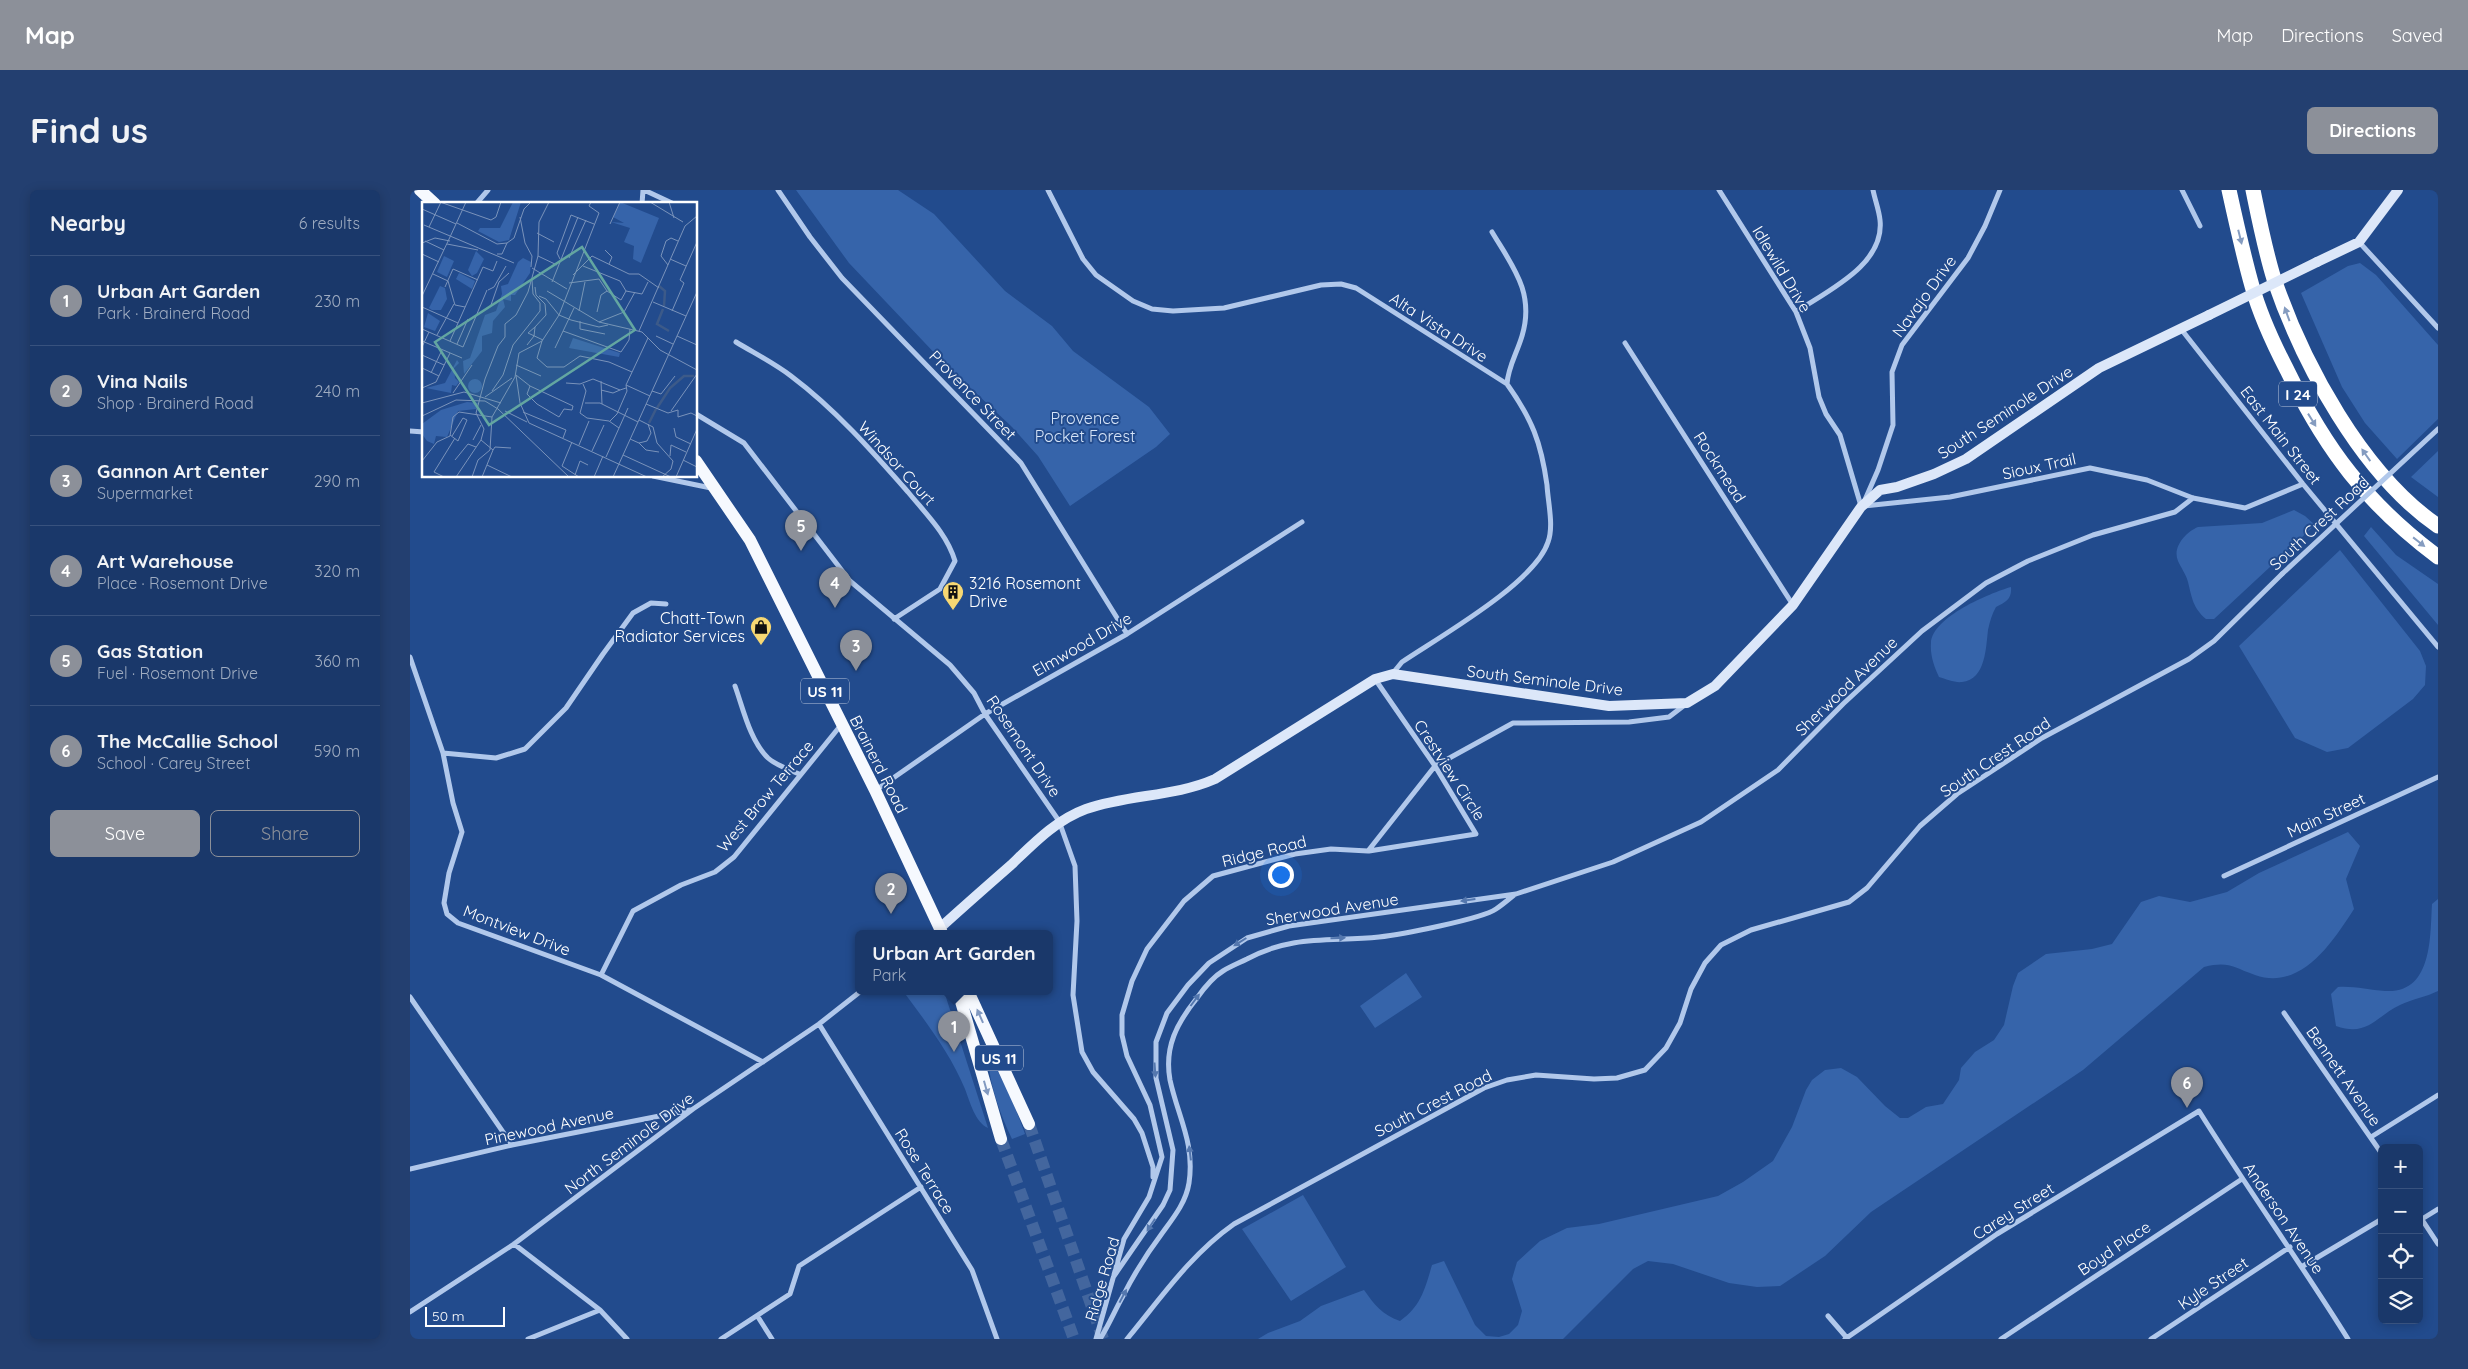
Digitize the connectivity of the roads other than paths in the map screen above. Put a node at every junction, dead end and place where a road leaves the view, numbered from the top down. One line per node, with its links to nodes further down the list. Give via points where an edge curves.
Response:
1 (420, 190): 13 (main road)
2 (488, 190): 14 (street)
3 (643, 190): 15 (street)
4 (778, 190): 39 (street, Provence Street, via 842,278 1021,463)
5 (1048, 190): 24 (street, Alta Vista Drive, via 1084,259 1096,275 1139,304 1173,311 1224,308 1321,285 1342,284 1356,288)
6 (1719, 190): 19 (street, Idlewild Drive)
7 (1873, 190): 19 (street, via 1880,222 1875,250 1856,271)
8 (2000, 190): 32 (street, Navajo Drive, via 1968,258 1902,345 1892,372 1893,425 1878,470)
9 (2182, 190): 16 (street)
10 (2229, 190): 35 (highway, I 24, one-way to 35, via 2252,287 2271,339 2307,413 2332,452 2363,490 2415,540)
11 (2253, 190): 34 (highway, I 24, one-way to 11, via 2377,469 2333,408 2295,336 2274,277)
12 (2398, 190): 18 (street, South Seminole Drive)
13 (433, 202)
14 (478, 202)
15 (670, 202)
16 (2200, 226)
17 (1492, 232): 24 (street, via 1521,280 1526,298 1526,320 1507,373)
18 (2359, 242): 20 (street); 21 (street, South Seminole Drive, bridge)
19 (1796, 312): 32 (street, Idlewild Drive, via 1810,348 1819,397 1840,435)
20 (2438, 328)
21 (2181, 329): 29 (street, East Main Street); 32 (street, South Seminole Drive, via 2099,368 1966,458 1916,481 1880,490)
22 (736, 342): 38 (street, Windsor Court, via 790,375 819,399 872,452 935,524 951,548 955,561 940,589)
23 (1626, 343): 37 (street, Rockmead)
24 (1507, 384): 42 (street, Alta Vista Drive, via 1534,426 1541,450 1550,516 1548,542 1529,573 1494,601 1402,662)
25 (698, 415): 38 (street, Rosemont Drive, via 744,443 850,582)
26 (2438, 429): 98 (street, South Crest Road, bridge, via 2214,641 2190,659 2042,738 1956,794 1920,826 1867,888 1849,902 1751,930 1721,945 1705,963 1691,989 1680,1023 1666,1048 1645,1070 1617,1078 1536,1075 1507,1080 1445,1108 1212,1239 1162,1292)
27 (698, 464): 30 (main road, Brainerd Road / US 11)
28 (663, 478): 30 (street)
29 (2303, 484): 31 (street, Sioux Trail, via 2244,508); 40 (street, East Main Street)
30 (717, 489): 47 (main road, Brainerd Road / US 11, via 750,540)
31 (2193, 498): 32 (street, Sioux Trail, via 2147,480 2090,468 1950,496); 56 (street, Sherwood Avenue, via 2175,512 2093,534 2028,561 1986,583 1922,631 1778,770 1701,822 1613,862)
32 (1861, 506): 37 (street, South Seminole Drive)
33 (1302, 522): 39 (street, Elmwood Drive)
34 (2438, 526)
35 (2438, 556)
36 (666, 604): 48 (street, via 651,603 633,613 566,708 525,750 496,758)
37 (1793, 604): 45 (street, South Seminole Drive, via 1715,686)
38 (894, 619): 46 (street, Rosemont Drive, via 950,665 974,693)
39 (1127, 634): 46 (street, Elmwood Drive)
40 (2438, 647)
41 (410, 657): 48 (street, Montview Drive)
42 (1393, 674): 43 (street, South Seminole Drive); 45 (street, South Seminole Drive, via 1609,706)
43 (1375, 679): 49 (street, Crestview Circle); 53 (street, South Seminole Drive, via 1215,779 1176,792 1119,799)
44 (735, 686): 50 (street, via 756,739 767,757)
45 (1687, 703): 49 (street, via 1669,718 1629,722 1513,723)
46 (985, 714): 52 (street, Elmwood Drive); 53 (street, Rosemont Drive)
47 (841, 725): 50 (street, West Brow Terrace); 52 (main road, Brainerd Road / US 11)
48 (443, 754): 59 (street, Montview Drive, via 462,832 448,881 444,903 447,914 458,923)
49 (1435, 766): 54 (street); 54 (street, Crestview Circle, via 1476,834)
50 (799, 774): 59 (street, West Brow Terrace, via 734,858 715,872 681,885 633,911)
51 (2438, 778): 55 (street, Main Street)
52 (876, 790): 57 (main road, Brainerd Road / US 11)
53 (1059, 821): 58 (street, South Seminole Drive); 77 (street, Rosemont Drive, via 1075,866 1077,921 1073,995 1082,1052 1093,1072 1134,1119 1142,1133 1153,1167)
54 (1368, 851): 77 (street, Ridge Road, via 1331,849 1295,854 1213,876 1184,901 1146,949 1122,1015 1122,1034 1127,1056 1150,1105 1162,1157)
55 (2224, 876)
56 (1516, 894): 87 (street, Sherwood Avenue, one-way to 87, via 1327,920 1259,933 1198,973 1167,1013 1156,1042 1156,1078 1173,1150 1170,1190 1164,1205); 97 (street, Sherwood Avenue, one-way to 56, via 1175,1217 1189,1185 1191,1164 1187,1132 1170,1080 1168,1059 1171,1040 1179,1022 1202,991 1222,972 1263,950 1296,941 1379,937 1483,915)
57 (938, 930)
58 (941, 930)
59 (601, 975): 66 (street, Montview Drive)
60 (856, 995): 65 (street, North Seminole Drive)
61 (959, 995): 72 (main road, US 11, one-way to 72)
62 (970, 995): 70 (main road, US 11, one-way to 62)
63 (410, 996): 73 (street)
64 (2284, 1013): 71 (street, Bennett Avenue)
65 (819, 1024): 66 (street, North Seminole Drive); 78 (street, Rose Terrace)
66 (763, 1062): 68 (street, North Seminole Drive)
67 (2438, 1095): 71 (street)
68 (693, 1109): 73 (street, Pinewood Avenue); 83 (street, North Seminole Drive)
69 (2199, 1111): 76 (street, Anderson Avenue); 99 (street, Carey Street, via 1997,1234)
70 (1029, 1124)
71 (2371, 1137): 74 (street, Bennett Avenue)
72 (1000, 1138)
73 (512, 1145): 75 (street, Pinewood Avenue)
74 (2378, 1148)
75 (410, 1169)
76 (2242, 1179): 85 (street, Anderson Avenue); 100 (street, Boyd Place)
77 (1154, 1183): 87 (street, Ridge Road, via 1141,1214 1124,1239)
78 (921, 1187): 90 (street, via 799,1266 790,1294); 96 (street, Rose Terrace, via 972,1271)
79 (2438, 1209): 80 (street)
80 (2423, 1216)
81 (2423, 1220): 84 (street)
82 (2378, 1221): 86 (street)
83 (514, 1244): 88 (street); 89 (street, North Seminole Drive)
84 (2438, 1244)
85 (2290, 1247): 86 (street, Anderson Avenue); 101 (street, Kyle Street)
86 (2303, 1266): 102 (street, Anderson Avenue)
87 (1114, 1276): 97 (street, Ridge Road)
88 (600, 1310): 92 (street); 93 (street)
89 (410, 1312)
90 (758, 1316): 94 (street); 95 (street)
91 (1828, 1316): 99 (street)
92 (528, 1339)
93 (627, 1339)
94 (721, 1339)
95 (772, 1339)
96 (997, 1339)
97 (1098, 1339)
98 (1127, 1339)
99 (1846, 1339)
100 (2001, 1339)
101 (2151, 1339)
102 (2348, 1339)

